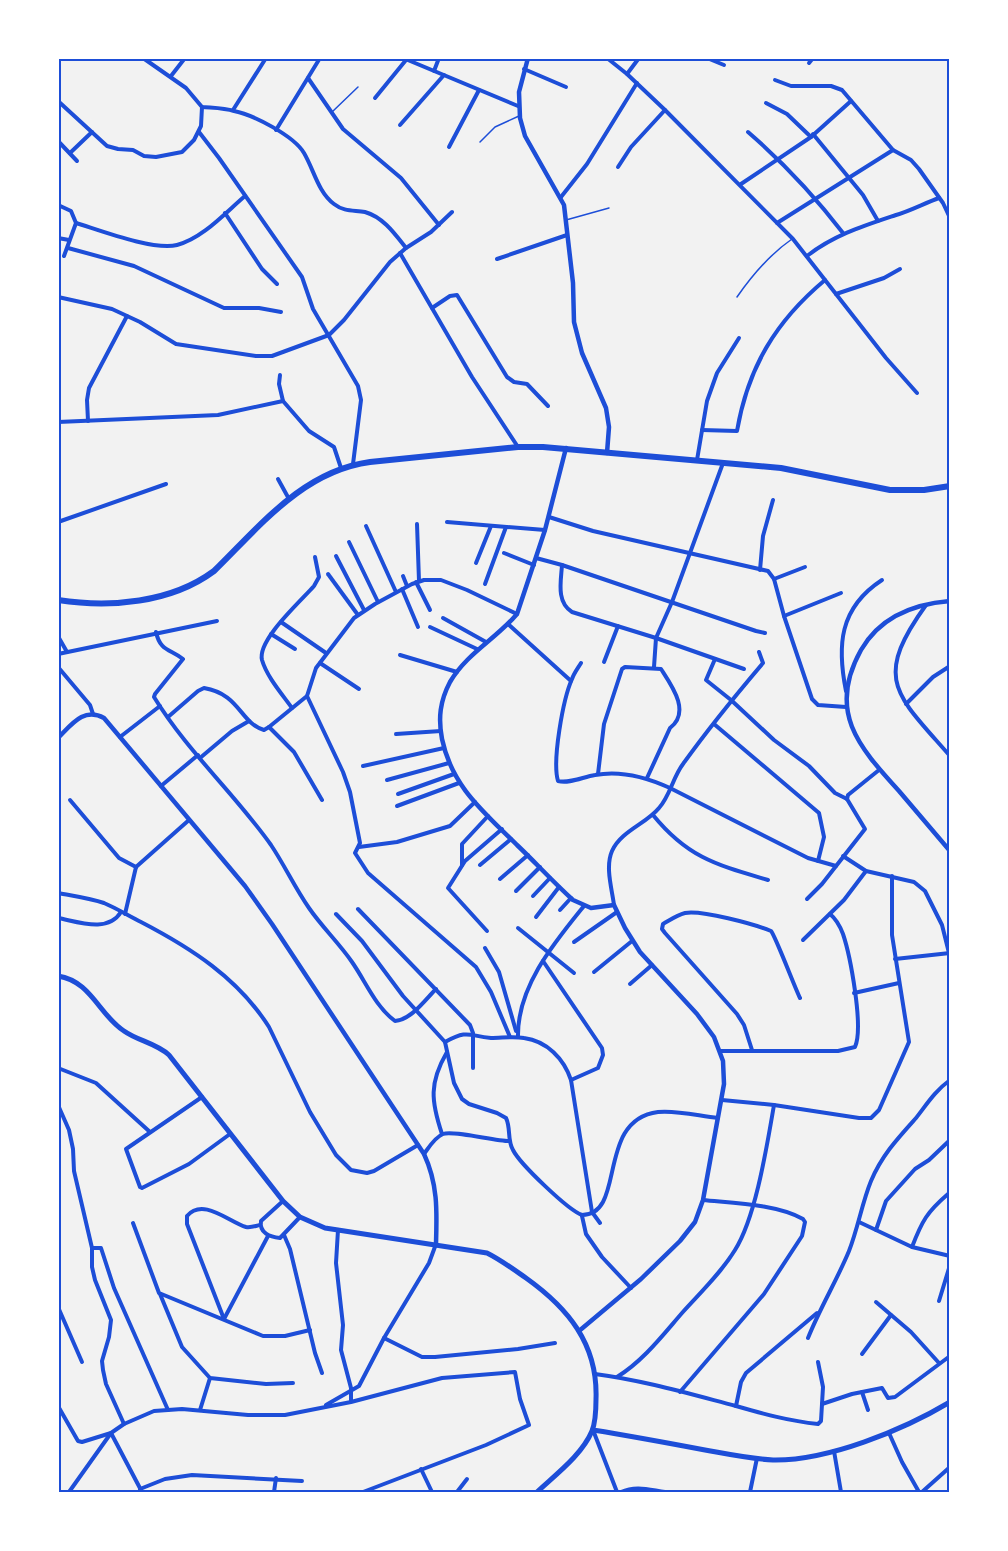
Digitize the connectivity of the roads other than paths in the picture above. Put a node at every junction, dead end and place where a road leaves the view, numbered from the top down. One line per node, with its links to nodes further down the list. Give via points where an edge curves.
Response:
1 (143, 58): 20 (street)
2 (185, 58): 20 (street)
3 (320, 58): 21 (street)
4 (418, 58): 14 (street)
5 (439, 58): 17 (street)
6 (528, 58): 16 (street)
7 (607, 58): 18 (street)
8 (639, 58): 18 (street)
9 (707, 58): 15 (street)
10 (813, 58): 13 (street)
11 (265, 59): 33 (street)
12 (404, 59): 14 (street); 27 (street)
13 (809, 63)
14 (416, 64): 17 (street)
15 (724, 65)
16 (524, 69): 25 (street); 31 (street)
17 (434, 71): 19 (street)
18 (627, 74): 23 (street)
19 (444, 75): 26 (street); 37 (street)
20 (171, 76): 32 (street)
21 (308, 78): 35 (street); 38 (street)
22 (775, 80): 29 (street, via 791,86 836,87)
23 (637, 83): 34 (street); 54 (street, via 587,164)
24 (358, 87): 35 (lane)
25 (566, 87)
26 (479, 90): 31 (street); 45 (street)
27 (375, 98)
28 (58, 101): 39 (street)
29 (851, 101): 42 (street); 46 (street)
30 (766, 103): 42 (street)
31 (518, 106): 36 (street)
32 (202, 107): 33 (street); 40 (street)
33 (233, 110): 38 (street)
34 (665, 110): 50 (street); 52 (street)
35 (332, 113): 66 (street, via 355,141 401,178)
36 (519, 115): 44 (lane, via 495,127); 54 (street, via 525,136)
37 (400, 125)
38 (276, 130): 73 (street, via 303,151 323,192 334,204 377,218)
39 (92, 132): 40 (street, via 107,146 156,157 182,152); 47 (street)
40 (199, 132): 53 (street)
41 (748, 132): 48 (street)
42 (812, 135): 48 (street); 51 (street)
43 (58, 141): 47 (street)
44 (480, 142)
45 (449, 147)
46 (893, 150): 51 (street); 56 (street, via 914,163)
47 (70, 153): 49 (street)
48 (779, 158): 52 (street); 55 (street)
49 (77, 161)
50 (618, 167)
51 (849, 178): 55 (street); 63 (street)
52 (741, 184): 65 (street)
53 (245, 196): 60 (street); 87 (street, via 302,277 313,309)
54 (561, 197): 62 (street)
55 (815, 198): 65 (street); 67 (street)
56 (939, 198): 61 (street); 63 (street)
57 (58, 205): 64 (street, via 71,211)
58 (609, 208): 62 (lane)
59 (452, 212): 66 (street)
60 (225, 213): 64 (street, via 205,230 176,245 133,240); 80 (street)
61 (950, 218)
62 (566, 220): 68 (street)
63 (878, 220): 67 (street)
64 (76, 223): 71 (street)
65 (777, 223): 70 (street)
66 (439, 225): 73 (street)
67 (843, 233): 76 (street)
68 (567, 235): 77 (street); 98 (street, via 574,322 582,353 606,408)
69 (58, 238): 71 (street)
70 (793, 238): 76 (street); 83 (lane, via 757,269)
71 (70, 240): 72 (street)
72 (68, 248): 75 (street); 85 (street, via 134,266 224,308)
73 (406, 248): 74 (street)
74 (400, 253): 84 (street); 87 (street)
75 (64, 256)
76 (807, 256): 79 (street)
77 (497, 259)
78 (900, 269): 81 (street)
79 (825, 280): 81 (street); 95 (street, via 796,306 767,343 749,386 737,431)
80 (277, 285)
81 (836, 294): 90 (street)
82 (58, 297): 86 (street, via 104,306)
83 (737, 297)
84 (432, 308): 92 (street, via 456,295 510,380 526,384); 96 (street)
85 (281, 312)
86 (127, 316): 87 (street, via 176,344 256,356 272,356); 93 (street, via 89,388)
87 (329, 335): 101 (street, via 360,393)
88 (739, 338): 95 (street, via 717,373)
89 (280, 375): 91 (street)
90 (917, 393)
91 (283, 401): 93 (street, via 218,415); 102 (street, via 309,431 334,447)
92 (548, 406)
93 (88, 421): 94 (street)
94 (58, 422)
95 (702, 430): 99 (street)
96 (518, 447): 97 (main road); 101 (main road)
97 (566, 448): 98 (main road); 108 (street)
98 (607, 453): 99 (main road)
99 (697, 461): 100 (main road)
100 (723, 463): 105 (main road, via 797,471 890,490); 118 (street)
101 (353, 464): 102 (main road)
102 (342, 468): 106 (main road)
103 (278, 479): 106 (street)
104 (166, 484): 109 (street)
105 (950, 486)
106 (289, 499): 137 (main road, via 205,578 155,597 121,603)
107 (773, 500): 126 (street, via 763,536)
108 (549, 518): 115 (street); 118 (street)
109 (58, 522)
110 (447, 522): 113 (street)
111 (417, 524): 131 (street)
112 (366, 526): 135 (street)
113 (491, 526): 114 (street); 122 (street)
114 (506, 528): 115 (street); 132 (street)
115 (545, 530): 121 (street)
116 (349, 542): 139 (street)
117 (504, 553): 123 (street)
118 (690, 553): 126 (street); 140 (street)
119 (336, 556): 142 (street)
120 (315, 557): 149 (street, via 319,577)
121 (536, 558): 123 (street); 124 (street)
122 (476, 564)
123 (534, 565): 144 (street)
124 (562, 565): 140 (street); 151 (street, via 561,596 566,608)
125 (805, 567): 129 (street)
126 (760, 570): 129 (street)
127 (328, 574): 145 (street)
128 (403, 576): 133 (street)
129 (772, 576): 146 (street)
130 (882, 580): 177 (street, via 859,601 843,634 840,653)
131 (418, 582): 133 (street); 143 (street); 144 (street, via 441,580)
132 (485, 584)
133 (407, 586): 134 (street)
134 (402, 589): 135 (street); 152 (street)
135 (396, 592): 139 (street)
136 (841, 592): 146 (street)
137 (58, 601): 161 (street, via 60,638)
138 (950, 601): 141 (street)
139 (378, 602): 142 (street)
140 (672, 602): 155 (street); 157 (street)
141 (926, 605): 177 (street, via 894,615 879,626 857,658); 180 (street, via 897,657 895,675)
142 (364, 610): 145 (street)
143 (430, 610)
144 (517, 614): 150 (street)
145 (358, 615): 163 (street)
146 (784, 616): 182 (street, via 814,702)
147 (443, 618): 158 (street)
148 (217, 621): 154 (street)
149 (281, 622): 156 (street); 163 (street)
150 (508, 624): 158 (street); 175 (street)
151 (618, 626): 157 (street); 167 (street)
152 (418, 627)
153 (430, 627): 160 (street)
154 (156, 632): 161 (street); 181 (street, via 162,646 183,658 154,694)
155 (765, 633)
156 (271, 634): 159 (street); 183 (street, via 262,649 262,659)
157 (656, 638): 166 (street); 171 (street)
158 (486, 642): 160 (street)
159 (296, 649)
160 (477, 649): 174 (street)
161 (67, 652): 164 (street)
162 (759, 652): 179 (street, via 763,663)
163 (326, 653): 168 (street)
164 (58, 654)
165 (400, 654): 174 (street)
166 (715, 659): 173 (street); 179 (street, via 706,680)
167 (604, 662)
168 (320, 663): 176 (street); 178 (street)
169 (581, 663): 175 (street)
170 (58, 667): 184 (street)
171 (654, 667): 200 (street, via 622,669 604,724); 201 (street, via 662,670 681,711)
172 (949, 668): 180 (street, via 933,677)
173 (744, 669)
174 (457, 672): 189 (street, via 443,698 439,714)
175 (571, 681): 200 (street, via 558,744 558,781)
176 (359, 689)
177 (846, 692): 182 (street)
178 (306, 696): 183 (street); 217 (street, via 343,772)
179 (731, 700): 187 (street); 207 (street, via 835,793)
180 (906, 704): 195 (street)
181 (159, 706): 185 (street); 191 (street)
182 (846, 707): 198 (street, via 858,742)
183 (292, 708): 188 (street)
184 (93, 714): 191 (street, via 104,718); 192 (street, via 78,718)
185 (168, 717): 186 (street, via 204,688 228,697); 194 (street)
186 (249, 721): 188 (street, via 260,729); 194 (street)
187 (714, 724): 205 (street); 221 (street, via 819,813 824,837)
188 (269, 727): 209 (street, via 294,752)
189 (441, 731): 190 (street); 193 (street)
190 (396, 734)
191 (120, 737): 204 (street)
192 (58, 738)
193 (444, 748): 196 (street); 197 (street)
194 (199, 756): 204 (street); 267 (street, via 270,845 308,907 351,960 382,1010 399,1021)
195 (950, 756)
196 (448, 763): 199 (street); 202 (street)
197 (363, 766)
198 (879, 770): 207 (street); 218 (street)
199 (454, 774): 203 (street); 206 (street)
200 (598, 774): 201 (street)
201 (647, 778): 205 (street)
202 (387, 780)
203 (459, 783): 210 (street); 211 (street)
204 (161, 786): 214 (street)
205 (670, 788): 212 (street); 221 (street)
206 (398, 794)
207 (847, 799): 220 (street, via 865,829)
208 (70, 800): 225 (street, via 119,858)
209 (322, 800)
210 (475, 802): 213 (street); 217 (street, via 450,826 397,842)
211 (397, 806)
212 (653, 815): 231 (street, via 694,854); 239 (street, via 613,849 609,867)
213 (488, 816): 215 (street); 222 (street, via 462,844)
214 (189, 820): 225 (street); 289 (street, via 272,924)
215 (502, 829): 216 (street); 222 (street)
216 (512, 839): 219 (street); 223 (street)
217 (359, 847): 270 (street, via 355,853 369,873 476,967)
218 (950, 851)
219 (528, 855): 226 (street); 230 (street)
220 (843, 856): 224 (street); 227 (street)
221 (818, 861): 224 (street)
222 (462, 865): 249 (street, via 448,888)
223 (480, 865)
224 (836, 866): 237 (street)
225 (136, 867): 243 (street)
226 (540, 867): 229 (street); 233 (street)
227 (866, 871): 228 (street); 245 (street)
228 (892, 876): 255 (street, via 914,882 925,891 942,925); 256 (street)
229 (550, 878): 232 (street); 235 (street)
230 (500, 879)
231 (768, 880)
232 (559, 887): 236 (street); 246 (street)
233 (516, 891)
234 (58, 893): 243 (street, via 105,903)
235 (533, 896)
236 (571, 898): 238 (street); 241 (street)
237 (807, 899)
238 (584, 906): 239 (street); 254 (street)
239 (614, 906): 242 (street)
240 (358, 909): 264 (street)
241 (560, 910)
242 (617, 912): 251 (street); 252 (street)
243 (123, 913): 247 (street, via 102,925); 289 (street, via 190,950 248,998 269,1027 322,1134 351,1170 374,1171)
244 (336, 914): 267 (street)
245 (830, 914): 250 (street); 265 (street, via 843,933)
246 (536, 917)
247 (58, 918)
248 (518, 928): 254 (street)
249 (487, 931)
250 (803, 940)
251 (632, 941): 258 (street); 259 (street)
252 (574, 942)
253 (485, 948): 269 (street, via 499,972)
254 (548, 952): 257 (street); 260 (street)
255 (949, 953): 256 (street)
256 (895, 959): 262 (street)
257 (543, 961): 269 (street, via 519,1017); 277 (street, via 602,1048 598,1068)
258 (652, 965): 263 (street); 273 (street, via 706,1024)
259 (594, 972)
260 (574, 973)
261 (58, 976): 279 (main road, via 82,985 125,1032 163,1050)
262 (899, 983): 265 (street); 282 (street, via 909,1042 879,1110 871,1118)
263 (630, 984)
264 (436, 989): 267 (street); 268 (street, via 464,1017)
265 (855, 993): 272 (street, via 858,1035 853,1048)
266 (800, 998): 272 (street, via 774,933 695,913 681,914 662,926 737,1014)
267 (416, 1009): 271 (street)
268 (473, 1034): 270 (street); 271 (street); 276 (street)
269 (518, 1037): 270 (street); 277 (street, via 550,1048 563,1062)
270 (510, 1038)
271 (445, 1042): 274 (street)
272 (752, 1050): 273 (street)
273 (720, 1051): 280 (street, via 724,1071)
274 (447, 1052): 286 (street, via 433,1087); 288 (street, via 457,1092 469,1104 506,1118)
275 (58, 1068): 284 (street, via 96,1083)
276 (473, 1068)
277 (571, 1080): 295 (street)
278 (950, 1080): 298 (street, via 896,1138 872,1180)
279 (202, 1097): 284 (street); 285 (main road)
280 (722, 1100): 282 (street); 283 (street)
281 (58, 1105): 308 (street, via 69,1130)
282 (774, 1105): 294 (street)
283 (719, 1118): 292 (street); 295 (street, via 656,1112 637,1120 622,1135 604,1203)
284 (150, 1132): 285 (street, via 127,1151 142,1188 180,1169)
285 (230, 1134): 293 (main road)
286 (442, 1134): 288 (street); 290 (street)
287 (950, 1140): 303 (street, via 886,1200)
288 (509, 1141): 296 (street, via 518,1159 568,1208)
289 (418, 1145): 290 (street)
290 (424, 1154): 306 (street, via 437,1199)
291 (948, 1194): 307 (street, via 925,1217)
292 (703, 1200): 294 (street); 311 (street, via 689,1231)
293 (283, 1201): 297 (main road); 301 (street)
294 (752, 1205): 331 (street, via 743,1237 719,1272 644,1356); 335 (street, via 798,1216 805,1222 802,1236 764,1294)
295 (592, 1212): 296 (street); 300 (street)
296 (582, 1215): 311 (street, via 586,1234)
297 (300, 1217): 302 (main road); 304 (street)
298 (859, 1222): 303 (street); 316 (street)
299 (133, 1223): 312 (street)
300 (600, 1223)
301 (260, 1225): 305 (street); 318 (street, via 247,1227 210,1211 193,1211 187,1216)
302 (338, 1230): 306 (main road); 334 (street, via 341,1350)
303 (876, 1230): 307 (street)
304 (284, 1235): 305 (street); 319 (street)
305 (268, 1236): 318 (street)
306 (436, 1244): 320 (main road, via 477,1250 504,1262 554,1299); 321 (street, via 429,1263)
307 (912, 1247): 309 (street)
308 (92, 1248): 343 (street, via 101,1250); 346 (street, via 94,1280 111,1320 103,1370)
309 (950, 1256)
310 (950, 1265): 313 (street)
311 (631, 1288): 320 (street)
312 (159, 1293): 318 (street); 332 (street, via 182,1347)
313 (939, 1301)
314 (876, 1302): 317 (street)
315 (58, 1307): 326 (street)
316 (818, 1313): 322 (street); 341 (street, via 746,1373)
317 (891, 1315): 324 (street); 328 (street)
318 (224, 1319): 319 (street, via 250,1332 273,1337)
319 (310, 1330): 329 (street)
320 (579, 1331): 330 (main road)
321 (384, 1338): 323 (street, via 422,1357 435,1358); 334 (street, via 359,1386)
322 (808, 1338)
323 (555, 1343)
324 (862, 1354)
325 (950, 1356): 328 (street)
326 (82, 1362)
327 (818, 1362): 339 (street)
328 (939, 1363): 336 (street, via 895,1397 888,1398 882,1388)
329 (322, 1373)
330 (595, 1374): 331 (street); 347 (main road)
331 (617, 1377): 335 (street)
332 (210, 1378): 333 (street); 344 (street)
333 (293, 1383)
334 (351, 1392): 337 (street); 342 (street)
335 (681, 1392): 341 (street)
336 (862, 1392): 339 (street); 345 (street)
337 (351, 1401): 342 (street); 353 (street, via 442,1378 516,1373 529,1425)
338 (950, 1402): 349 (main road)
339 (822, 1404): 341 (street, via 820,1423 779,1419)
340 (58, 1406): 348 (street, via 75,1439 82,1442)
341 (736, 1406)
342 (320, 1408): 344 (street, via 267,1416)
343 (168, 1410): 344 (street); 346 (street)
344 (200, 1410)
345 (868, 1410)
346 (124, 1424): 348 (street)
347 (593, 1430): 351 (main road); 363 (main road, via 577,1453); 364 (street)
348 (111, 1433): 357 (street); 358 (street)
349 (889, 1433): 350 (main road); 368 (street)
350 (834, 1450): 351 (main road, via 791,1459); 367 (street)
351 (757, 1458): 366 (street)
352 (950, 1467): 368 (street)
353 (421, 1469): 360 (street); 361 (street)
354 (276, 1478): 356 (street); 357 (street, via 179,1475); 359 (street)
355 (467, 1479): 362 (street)
356 (302, 1480)
357 (141, 1491)
358 (69, 1492)
359 (274, 1492)
360 (363, 1492)
361 (432, 1492)
362 (457, 1492)
363 (537, 1492)
364 (619, 1492): 365 (street, via 633,1488)
365 (665, 1492)
366 (750, 1492)
367 (841, 1492)
368 (920, 1492)

